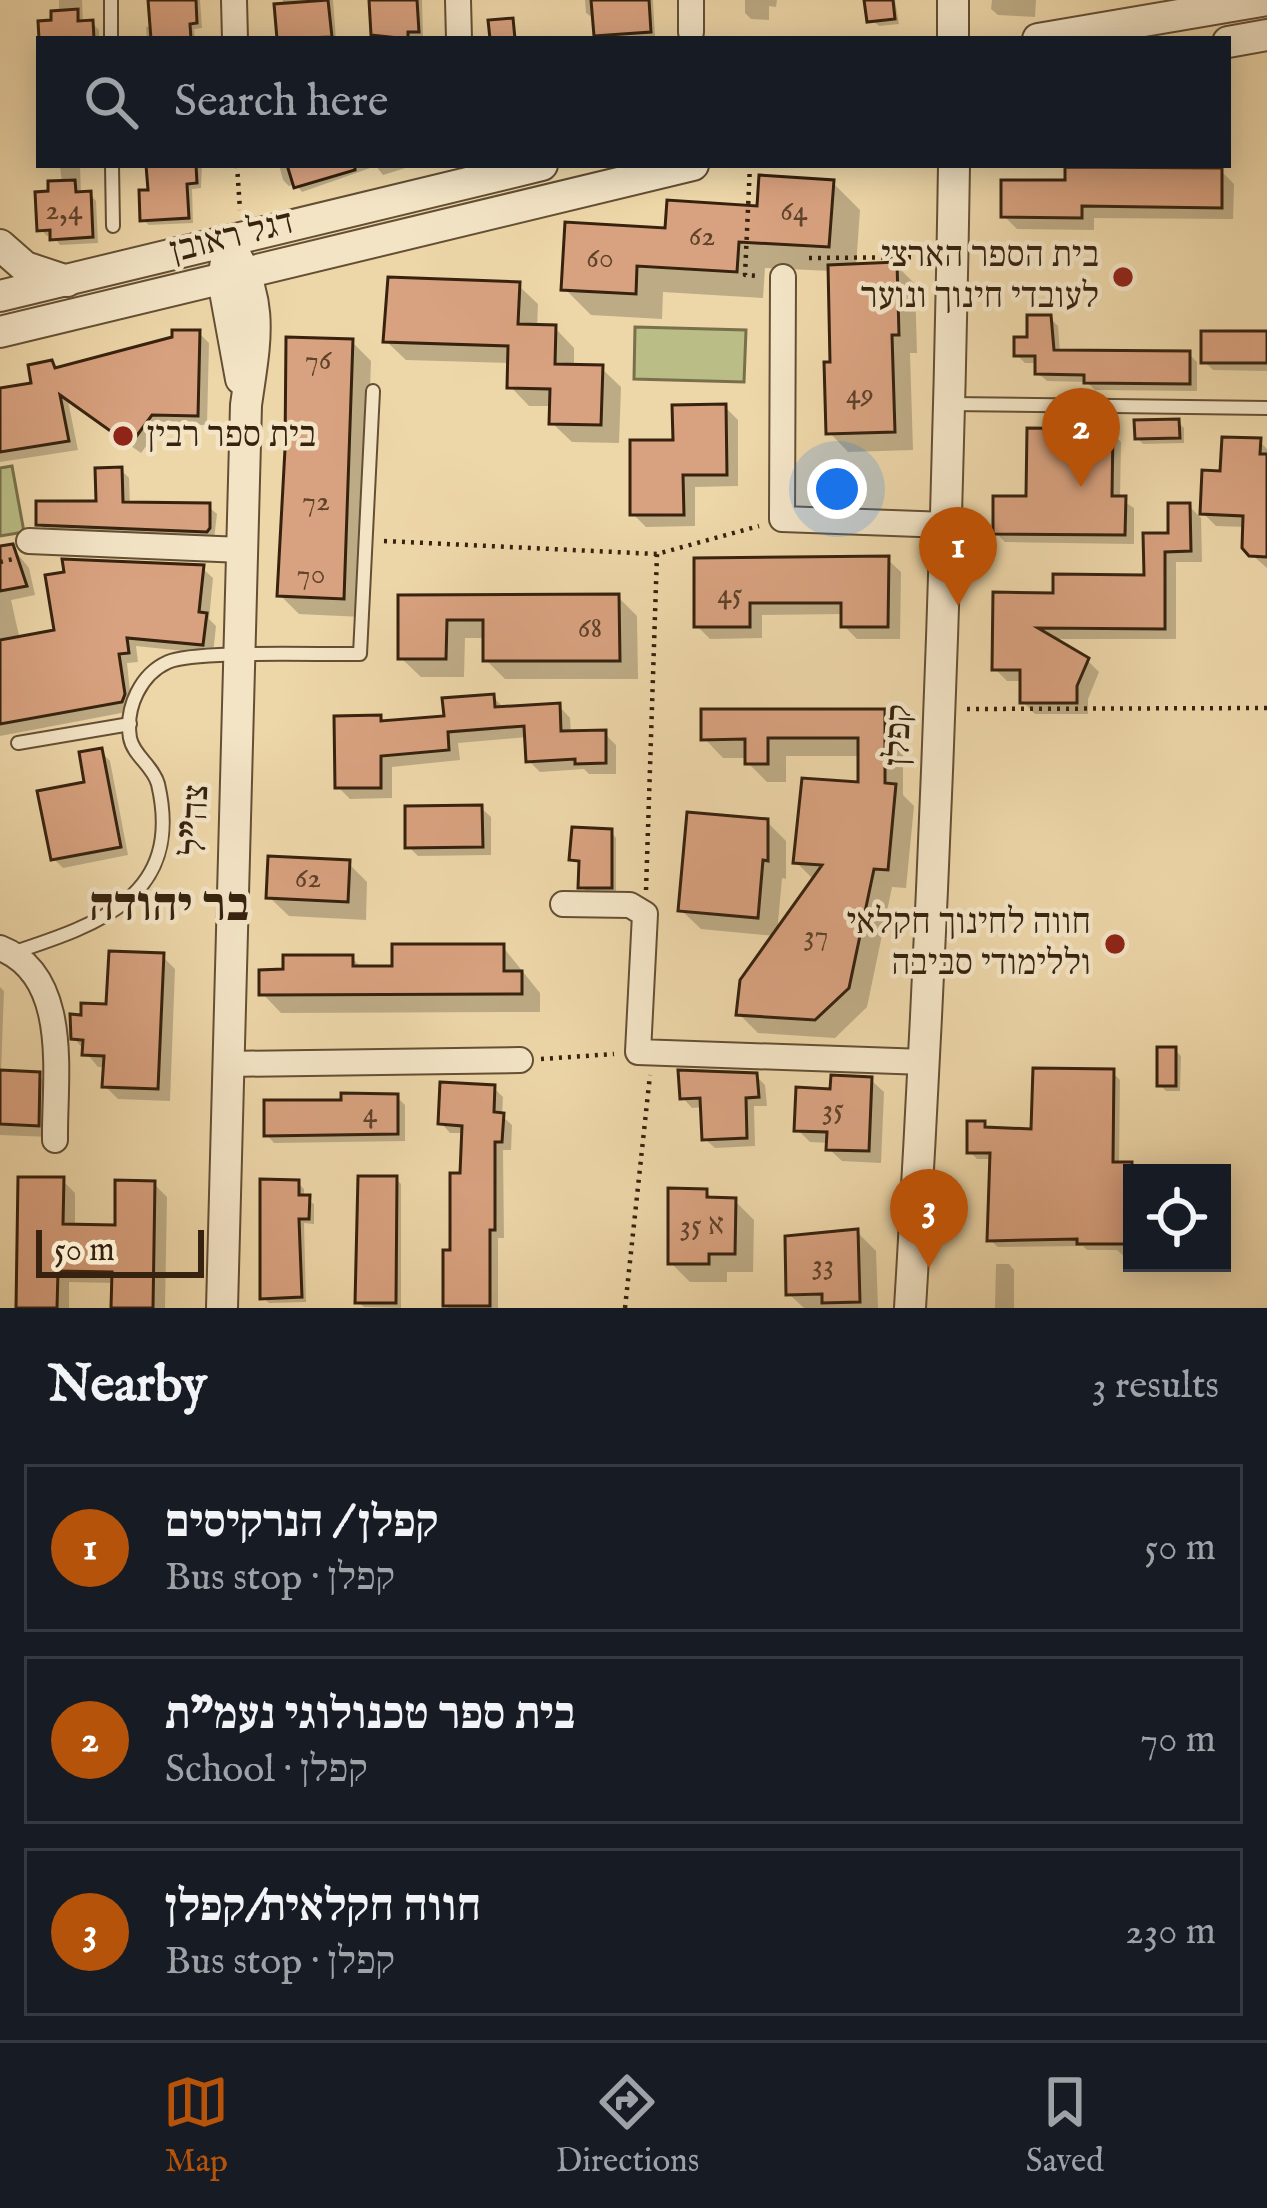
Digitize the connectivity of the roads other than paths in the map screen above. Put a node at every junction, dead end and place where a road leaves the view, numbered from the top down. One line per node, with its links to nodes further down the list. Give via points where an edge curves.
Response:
1 (111, 0): 9 (lane)
2 (234, 0): 10 (street)
3 (458, 0): 11 (street)
4 (691, 0): 7 (street)
5 (953, 0): 12 (street)
6 (1267, 1): 13 (street)
7 (692, 32)
8 (1267, 35): 14 (street)
9 (111, 36)
10 (235, 36)
11 (459, 36)
12 (953, 36)
13 (1056, 36)
14 (1231, 41)
15 (112, 168): 19 (lane)
16 (530, 168): 20 (street, דגל ראובן)
17 (680, 168): 22 (street, דגל ראובן)
18 (954, 168): 28 (street, קפלן)
19 (113, 226)
20 (235, 242): 22 (street, צה"ל); 24 (street, דגל ראובן)
21 (0, 245): 24 (street, via 25,267)
22 (236, 277): 26 (street, דגל ראובן); 32 (street, צה"ל, via 256,340)
23 (783, 277): 30 (street, via 782,519)
24 (67, 281): 25 (street, דגל ראובן)
25 (1, 296)
26 (0, 332)
27 (373, 391): 33 (lane, via 360,654)
28 (950, 404): 29 (lane); 30 (street, קפלן)
29 (1267, 408)
30 (947, 524): 39 (street, קפלן)
31 (29, 541): 32 (street)
32 (242, 550): 33 (street, צה"ל)
33 (240, 656): 34 (lane, via 172,659 144,677); 40 (street, צה"ל)
34 (130, 724): 35 (lane); 37 (lane, via 130,741 155,772 162,850 132,897 86,928)
35 (18, 743)
36 (563, 904): 39 (street, via 630,905 645,914 645,1052)
37 (6, 951): 41 (street, via 44,987 54,1023)
38 (520, 1060): 40 (street)
39 (925, 1062): 43 (street, קפלן)
40 (228, 1064): 42 (street, צה"ל)
41 (55, 1140)
42 (222, 1308)
43 (910, 1308)

